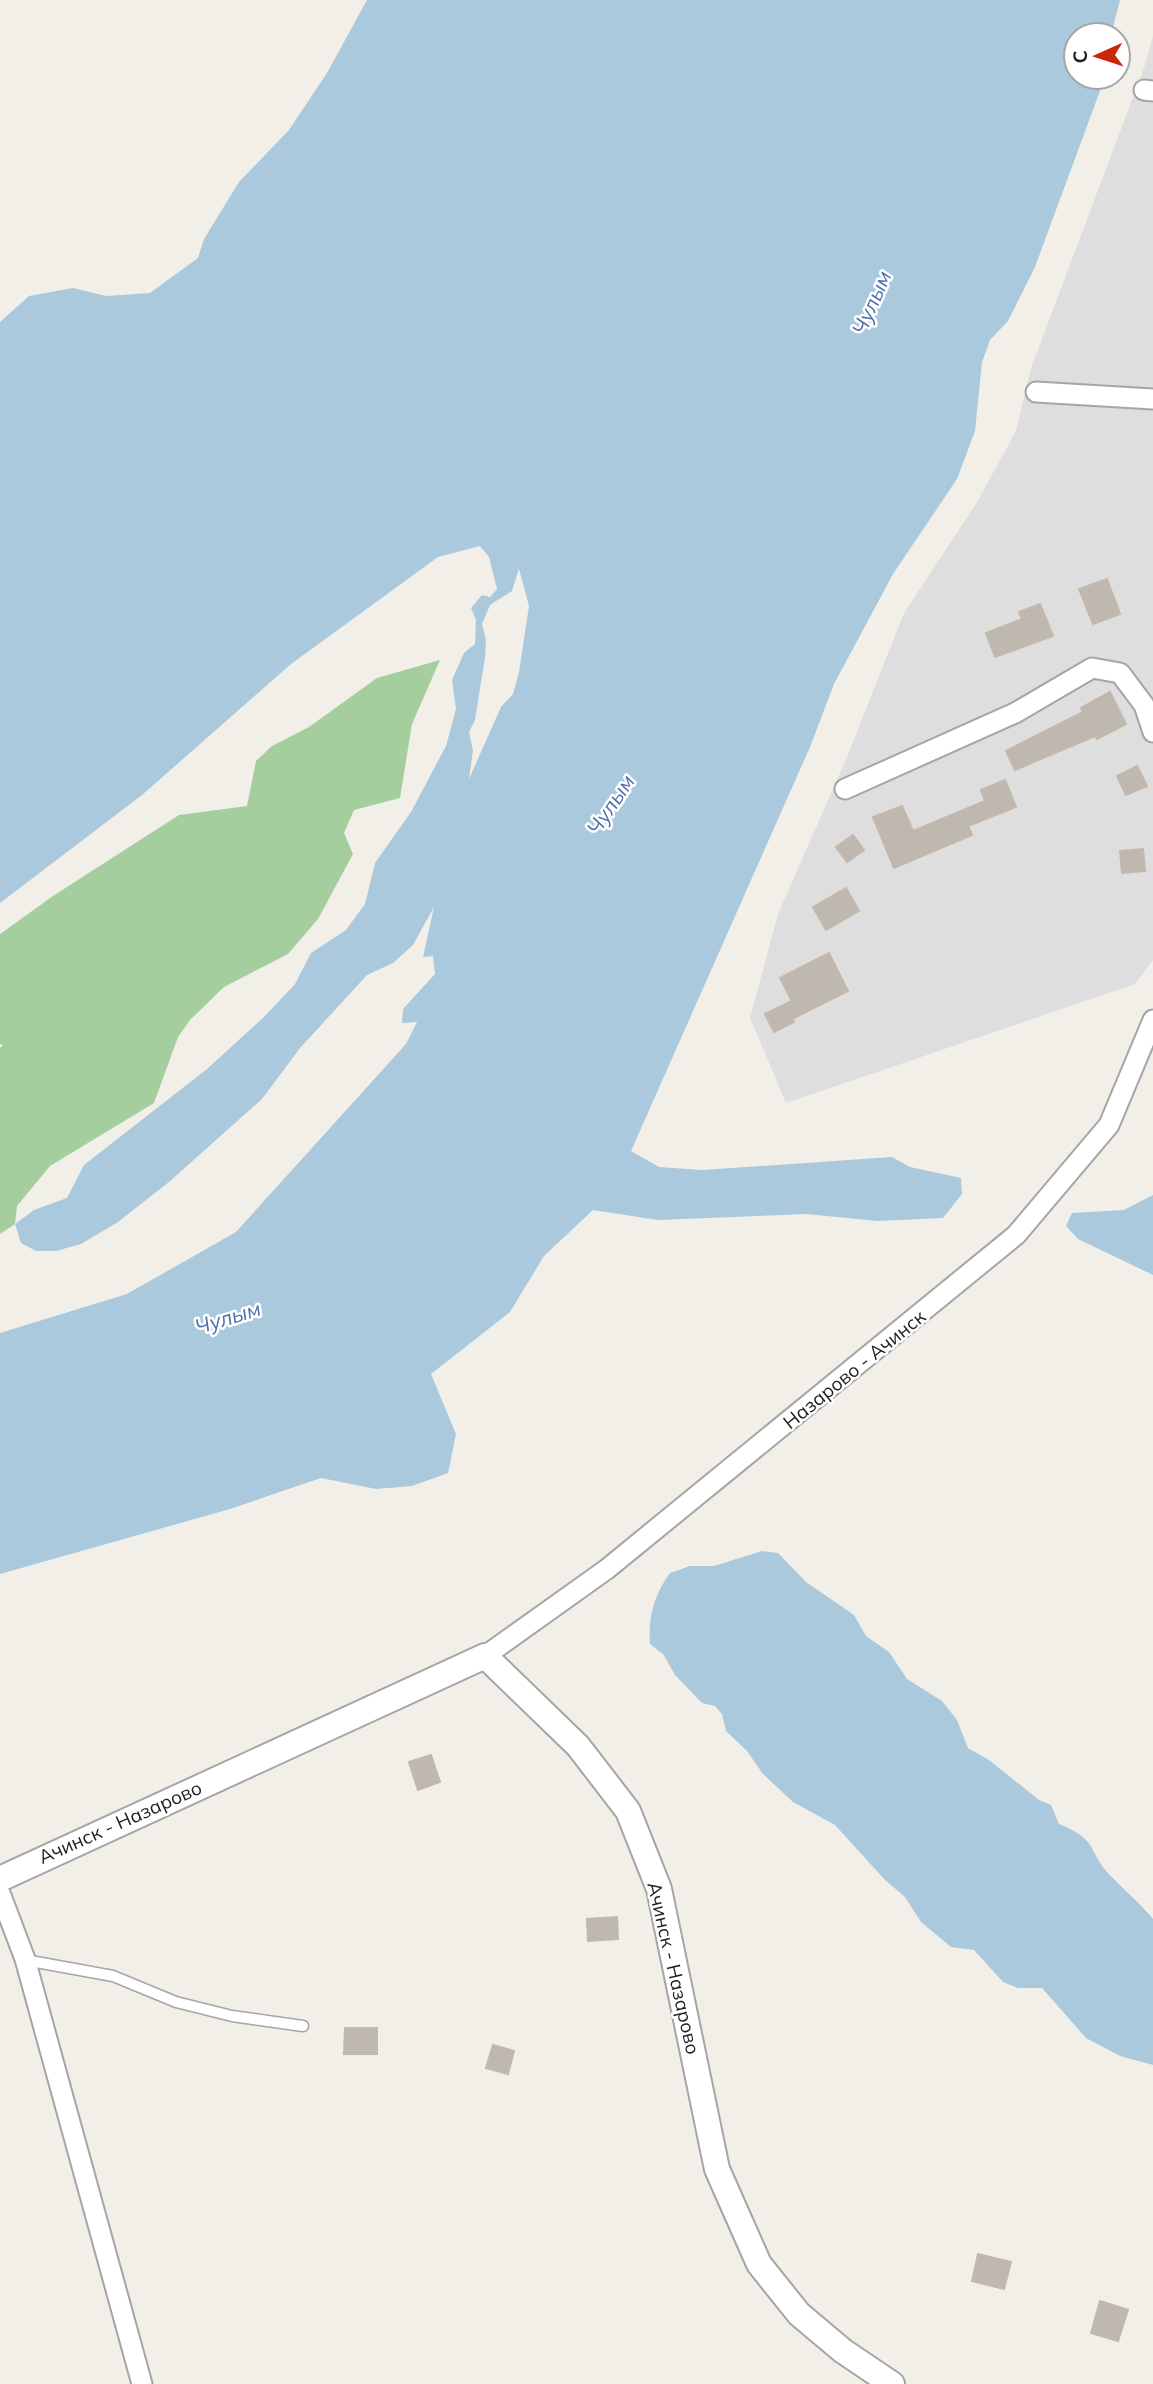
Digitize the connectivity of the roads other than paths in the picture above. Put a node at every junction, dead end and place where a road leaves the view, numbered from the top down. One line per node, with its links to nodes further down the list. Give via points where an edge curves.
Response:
1 (1036, 392): 2 (street)
2 (1153, 398)
3 (1153, 732): 4 (street, via 1144,705 1120,673 1092,668 1015,713)
4 (845, 789)
5 (1153, 1020): 6 (street, Назарово - Ачинск, via 1109,1125 1016,1235 607,1569)
6 (485, 1656): 7 (street, Ачинск - Назарово); 12 (street, Ачинск - Назарово, via 578,1746 628,1811 659,1889 717,2169 759,2264 799,2314)
7 (0, 1879)
8 (0, 1893): 9 (street)
9 (24, 1959): 10 (lane, via 113,1976 176,2002 220,2013); 11 (street)
10 (303, 2026)
11 (142, 2384)
12 (892, 2384)

